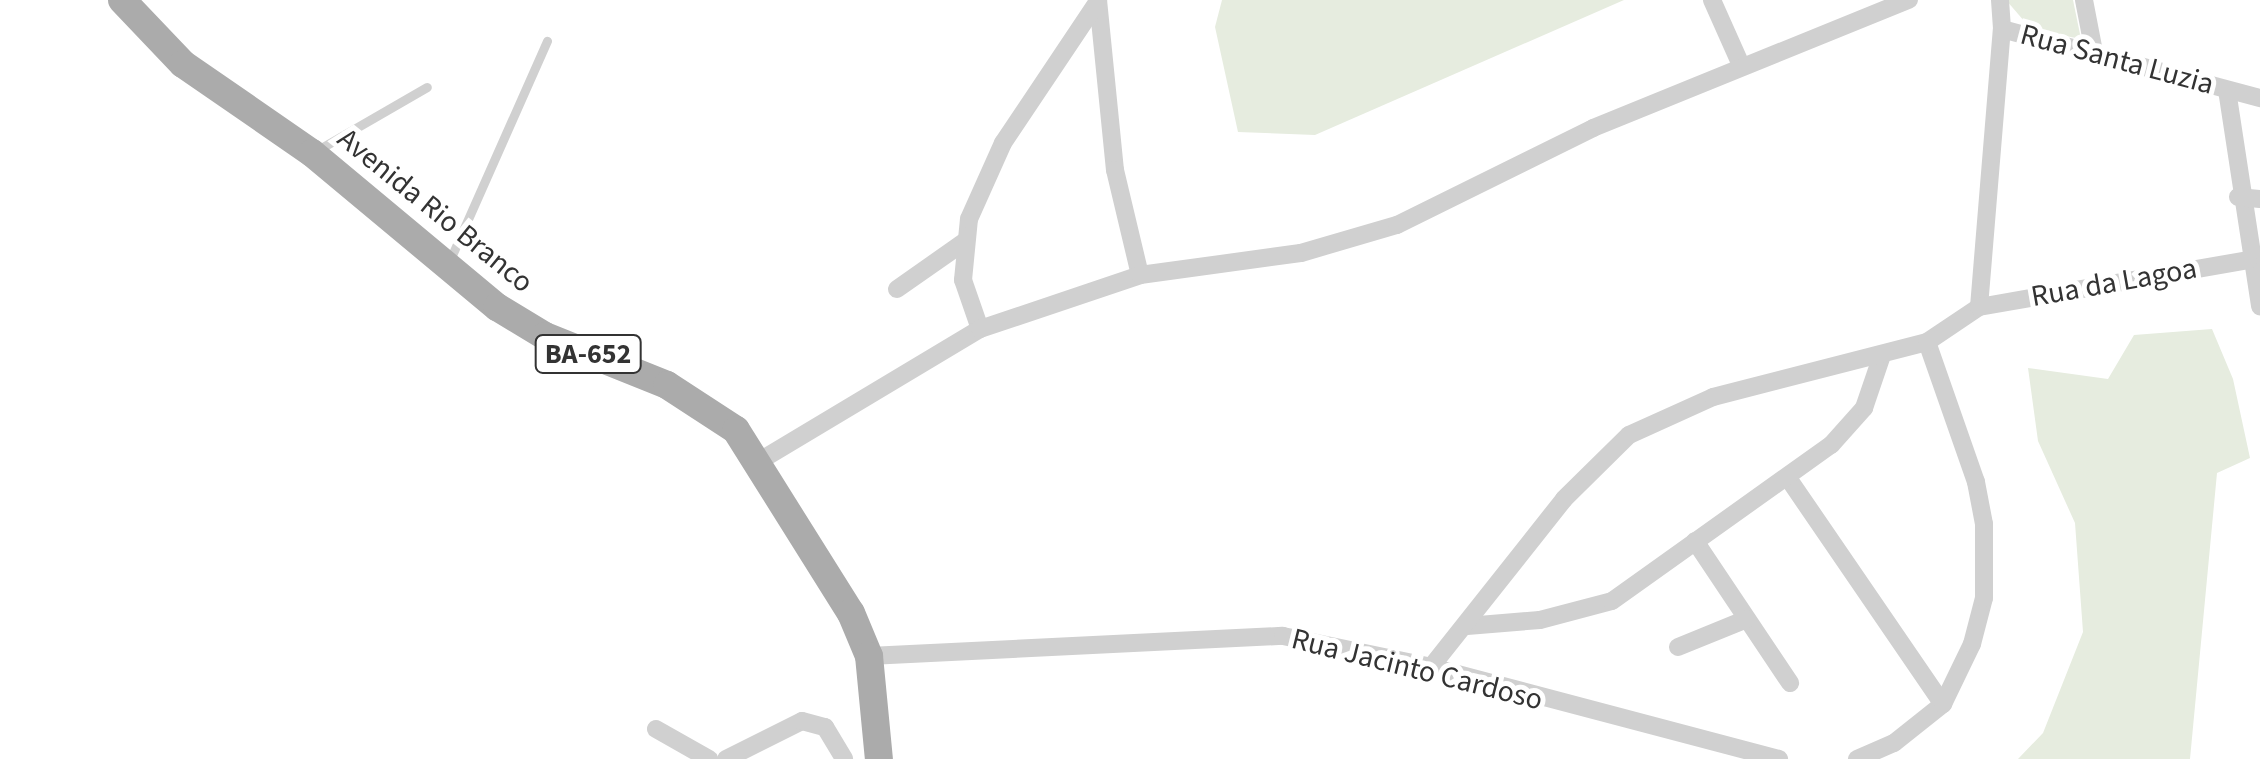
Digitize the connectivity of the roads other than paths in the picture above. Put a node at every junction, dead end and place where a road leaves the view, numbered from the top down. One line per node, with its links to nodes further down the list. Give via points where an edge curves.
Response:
1 (122, 0): 14 (main road, Avenida Rio Branco / BA-652, via 156,41)
2 (1098, 0): 17 (street, via 1003,143); 20 (street, via 1115,170)
3 (1712, 0): 10 (street)
4 (1909, 0): 10 (street)
5 (2000, 0): 7 (street, Rua Santa Luzia)
6 (2084, 0): 9 (street)
7 (2002, 29): 9 (street, Rua Santa Luzia); 23 (street)
8 (547, 40): 19 (lane)
9 (2095, 56): 12 (street, Rua Santa Luzia)
10 (1740, 64): 20 (street, via 1397,226 1302,253)
11 (427, 87): 14 (lane)
12 (2227, 90): 13 (street, Rua Santa Luzia); 15 (street)
13 (2260, 98)
14 (312, 154): 19 (main road, Avenida Rio Branco / BA-652)
15 (2238, 197): 16 (street); 18 (street)
16 (2260, 198)
17 (964, 242): 21 (street); 24 (street, via 963,280)
18 (2248, 260): 22 (street); 23 (street, Rua da Lagoa)
19 (447, 266): 27 (main road, Avenida Rio Branco / BA-652, via 545,336 708,408)
20 (1140, 275): 24 (street)
21 (897, 289)
22 (2260, 306)
23 (1980, 307): 25 (street)
24 (980, 329): 27 (street)
25 (1928, 342): 26 (street); 36 (street, via 1984,524 1980,620)
26 (1881, 358): 28 (street, via 1864,408); 31 (street, via 1713,397 1630,435 1564,499)
27 (761, 460): 33 (main road, Avenida Rio Branco / BA-652)
28 (1788, 478): 29 (street); 36 (street)
29 (1695, 541): 30 (street); 31 (street, via 1590,610)
30 (1747, 619): 32 (street); 35 (street)
31 (1467, 626): 34 (street)
32 (1678, 648)
33 (869, 656): 34 (street, Rua Jacinto Cardoso, via 1260,635); 41 (main road, Avenida Rio Branco / BA-652)
34 (1431, 667): 42 (street, Rua Jacinto Cardoso)
35 (1790, 682)
36 (1943, 704): 43 (street, via 1894,744)
37 (656, 729): 38 (street)
38 (709, 759)
39 (726, 759): 40 (street, via 780,726 802,721 826,727)
40 (844, 759)
41 (879, 759)
42 (1779, 759)
43 (1857, 759)

